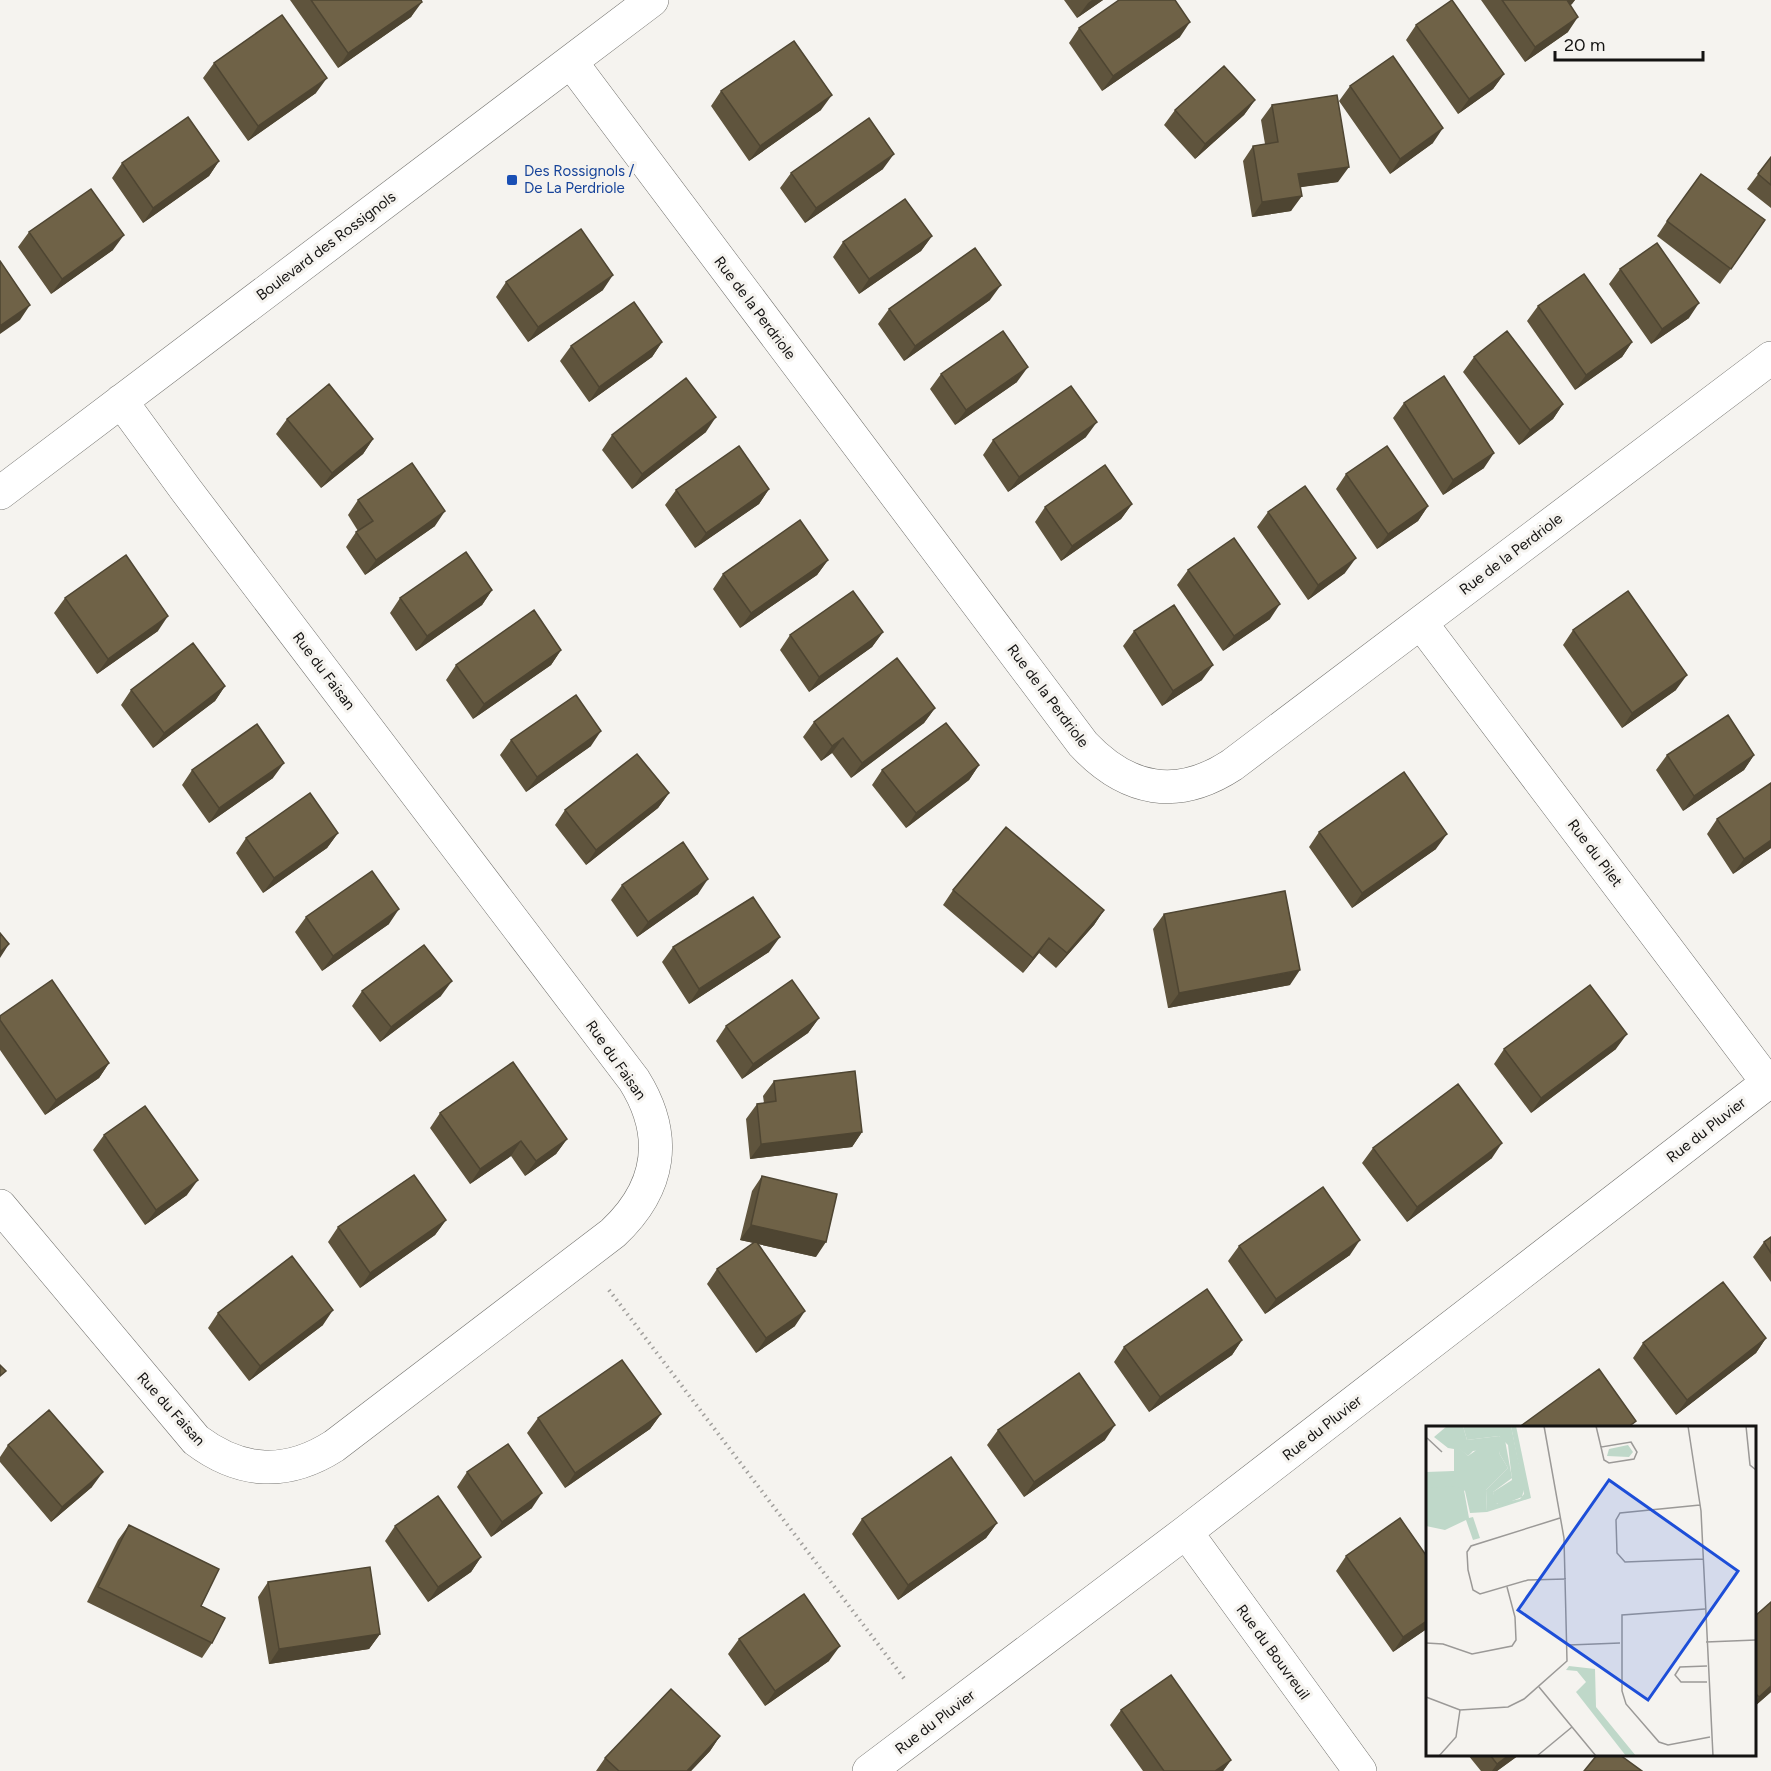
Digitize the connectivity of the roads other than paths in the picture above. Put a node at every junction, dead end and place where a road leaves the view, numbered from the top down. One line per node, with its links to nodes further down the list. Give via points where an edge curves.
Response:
1 (652, 0): 2 (street, Boulevard des Rossignols)
2 (571, 62): 4 (street, Boulevard des Rossignols); 6 (street, Rue de la Perdriole, via 1083,744 1107,767 1137,782 1153,785 1186,785 1218,774)
3 (1771, 358): 6 (street, Rue de la Perdriole)
4 (121, 401): 5 (street, Boulevard des Rossignols); 8 (street, Rue du Faisan, via 634,1080 650,1110 655,1161 645,1194 613,1233 334,1446 305,1461 272,1468 240,1464 196,1440)
5 (0, 493)
6 (1421, 623): 7 (street, Rue du Pilet)
7 (1769, 1082): 9 (street, Rue du Pluvier)
8 (0, 1206)
9 (1186, 1532): 10 (street, Rue du Pluvier); 11 (street, Rue du Bouvreuil)
10 (869, 1771)
11 (1360, 1771)

